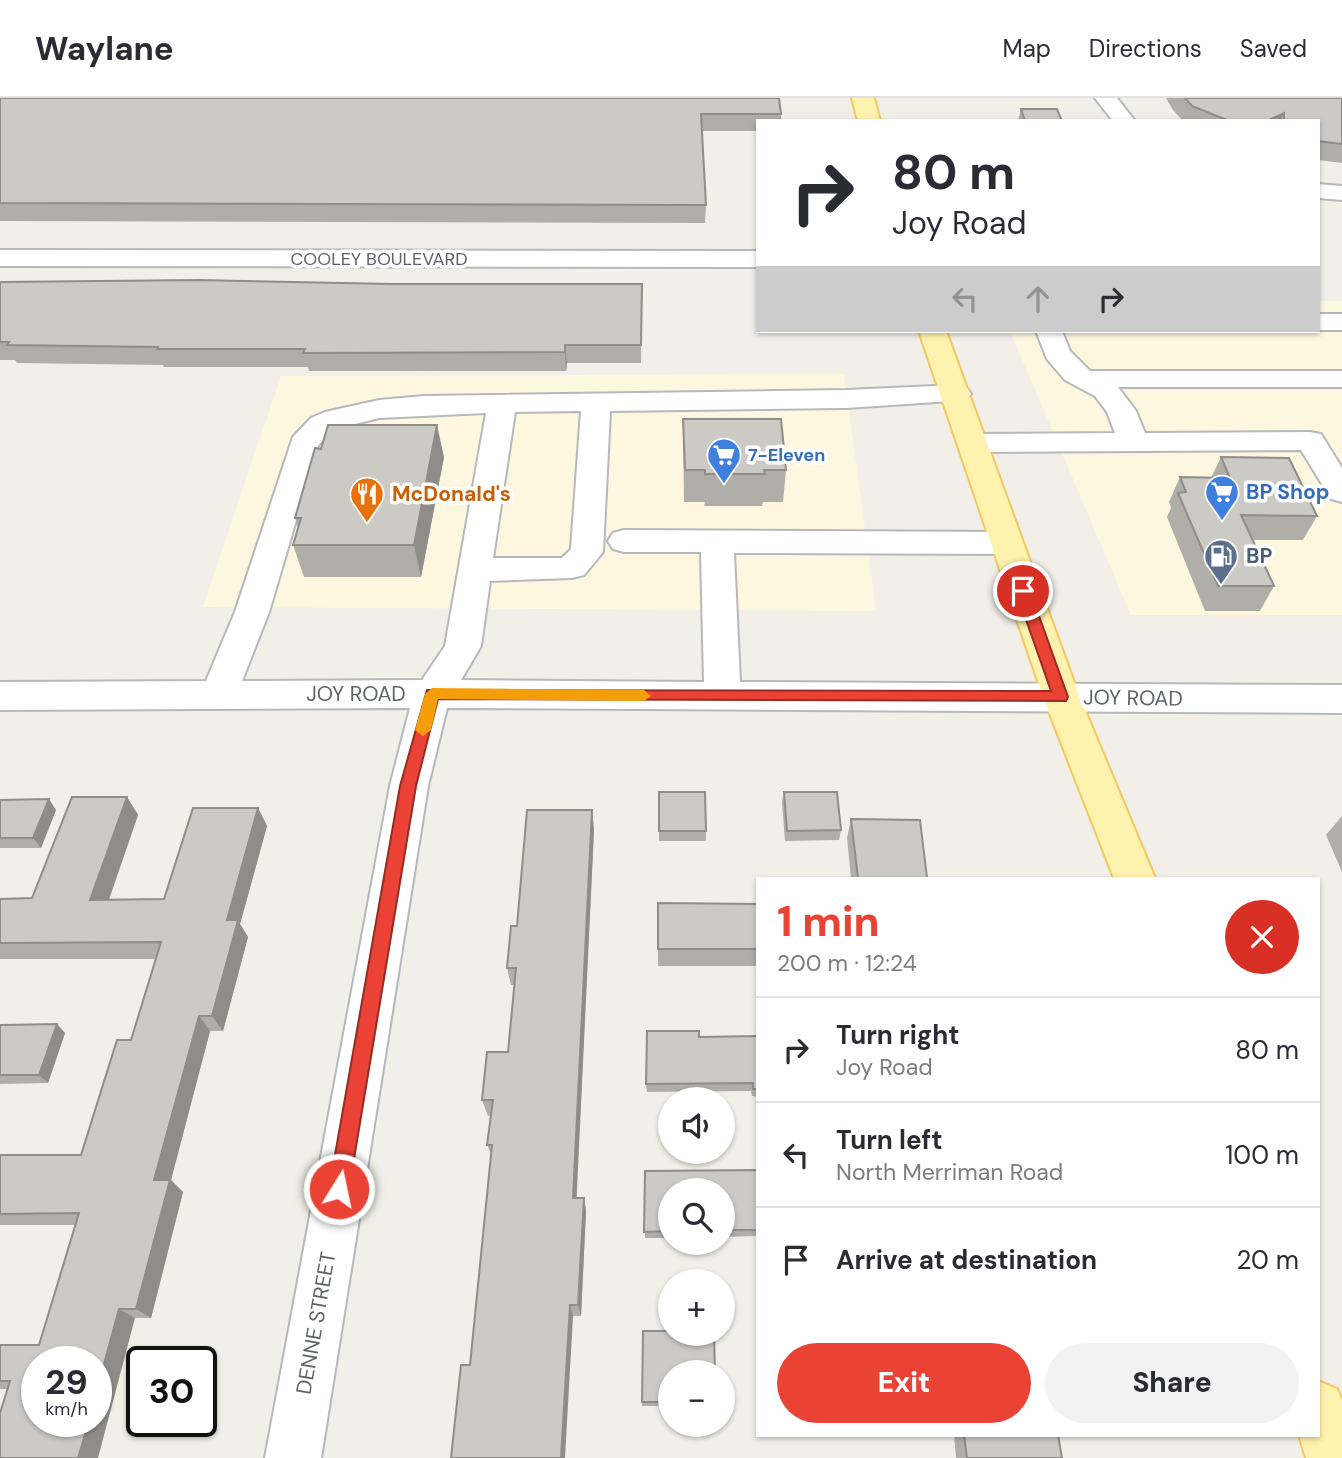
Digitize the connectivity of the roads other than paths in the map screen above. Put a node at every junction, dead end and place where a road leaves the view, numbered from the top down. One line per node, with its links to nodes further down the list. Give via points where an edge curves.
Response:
1 (863, 98): 3 (main road)
2 (1107, 98): 4 (street)
3 (868, 119)
4 (1123, 119)
5 (1320, 191): 6 (street)
6 (1342, 193)
7 (0, 258): 8 (street, COOLEY BOULEVARD)
8 (756, 259)
9 (1320, 322): 10 (street)
10 (1342, 322)
11 (933, 333): 15 (main road)
12 (1050, 333): 13 (street, via 1057,353 1074,374)
13 (1085, 379): 14 (street); 18 (street, via 1105,390 1121,411)
14 (1342, 379)
15 (957, 394): 17 (street); 21 (main road)
16 (502, 402): 17 (street); 26 (street); 28 (street, via 370,411 335,418 313,430 304,444 252,612)
17 (596, 402): 26 (street, via 587,552 564,569)
18 (1133, 441): 19 (street); 21 (street)
19 (1310, 441): 20 (street); 22 (street)
20 (1342, 441)
21 (974, 443): 25 (main road)
22 (1342, 492)
23 (624, 541): 24 (street)
24 (717, 541): 25 (street); 30 (street)
25 (1006, 543): 31 (main road)
26 (477, 570): 27 (street, via 463,646)
27 (432, 694): 28 (street, JOY ROAD); 30 (street, JOY ROAD); 35 (street, DENNE STREET, via 408,786)
28 (218, 695): 29 (street, JOY ROAD)
29 (0, 696)
30 (723, 696): 31 (street, JOY ROAD)
31 (1061, 697): 32 (street, JOY ROAD); 33 (main road)
32 (1342, 699)
33 (1135, 877)
34 (1320, 1414): 36 (main road)
35 (293, 1458)
36 (1334, 1458)

